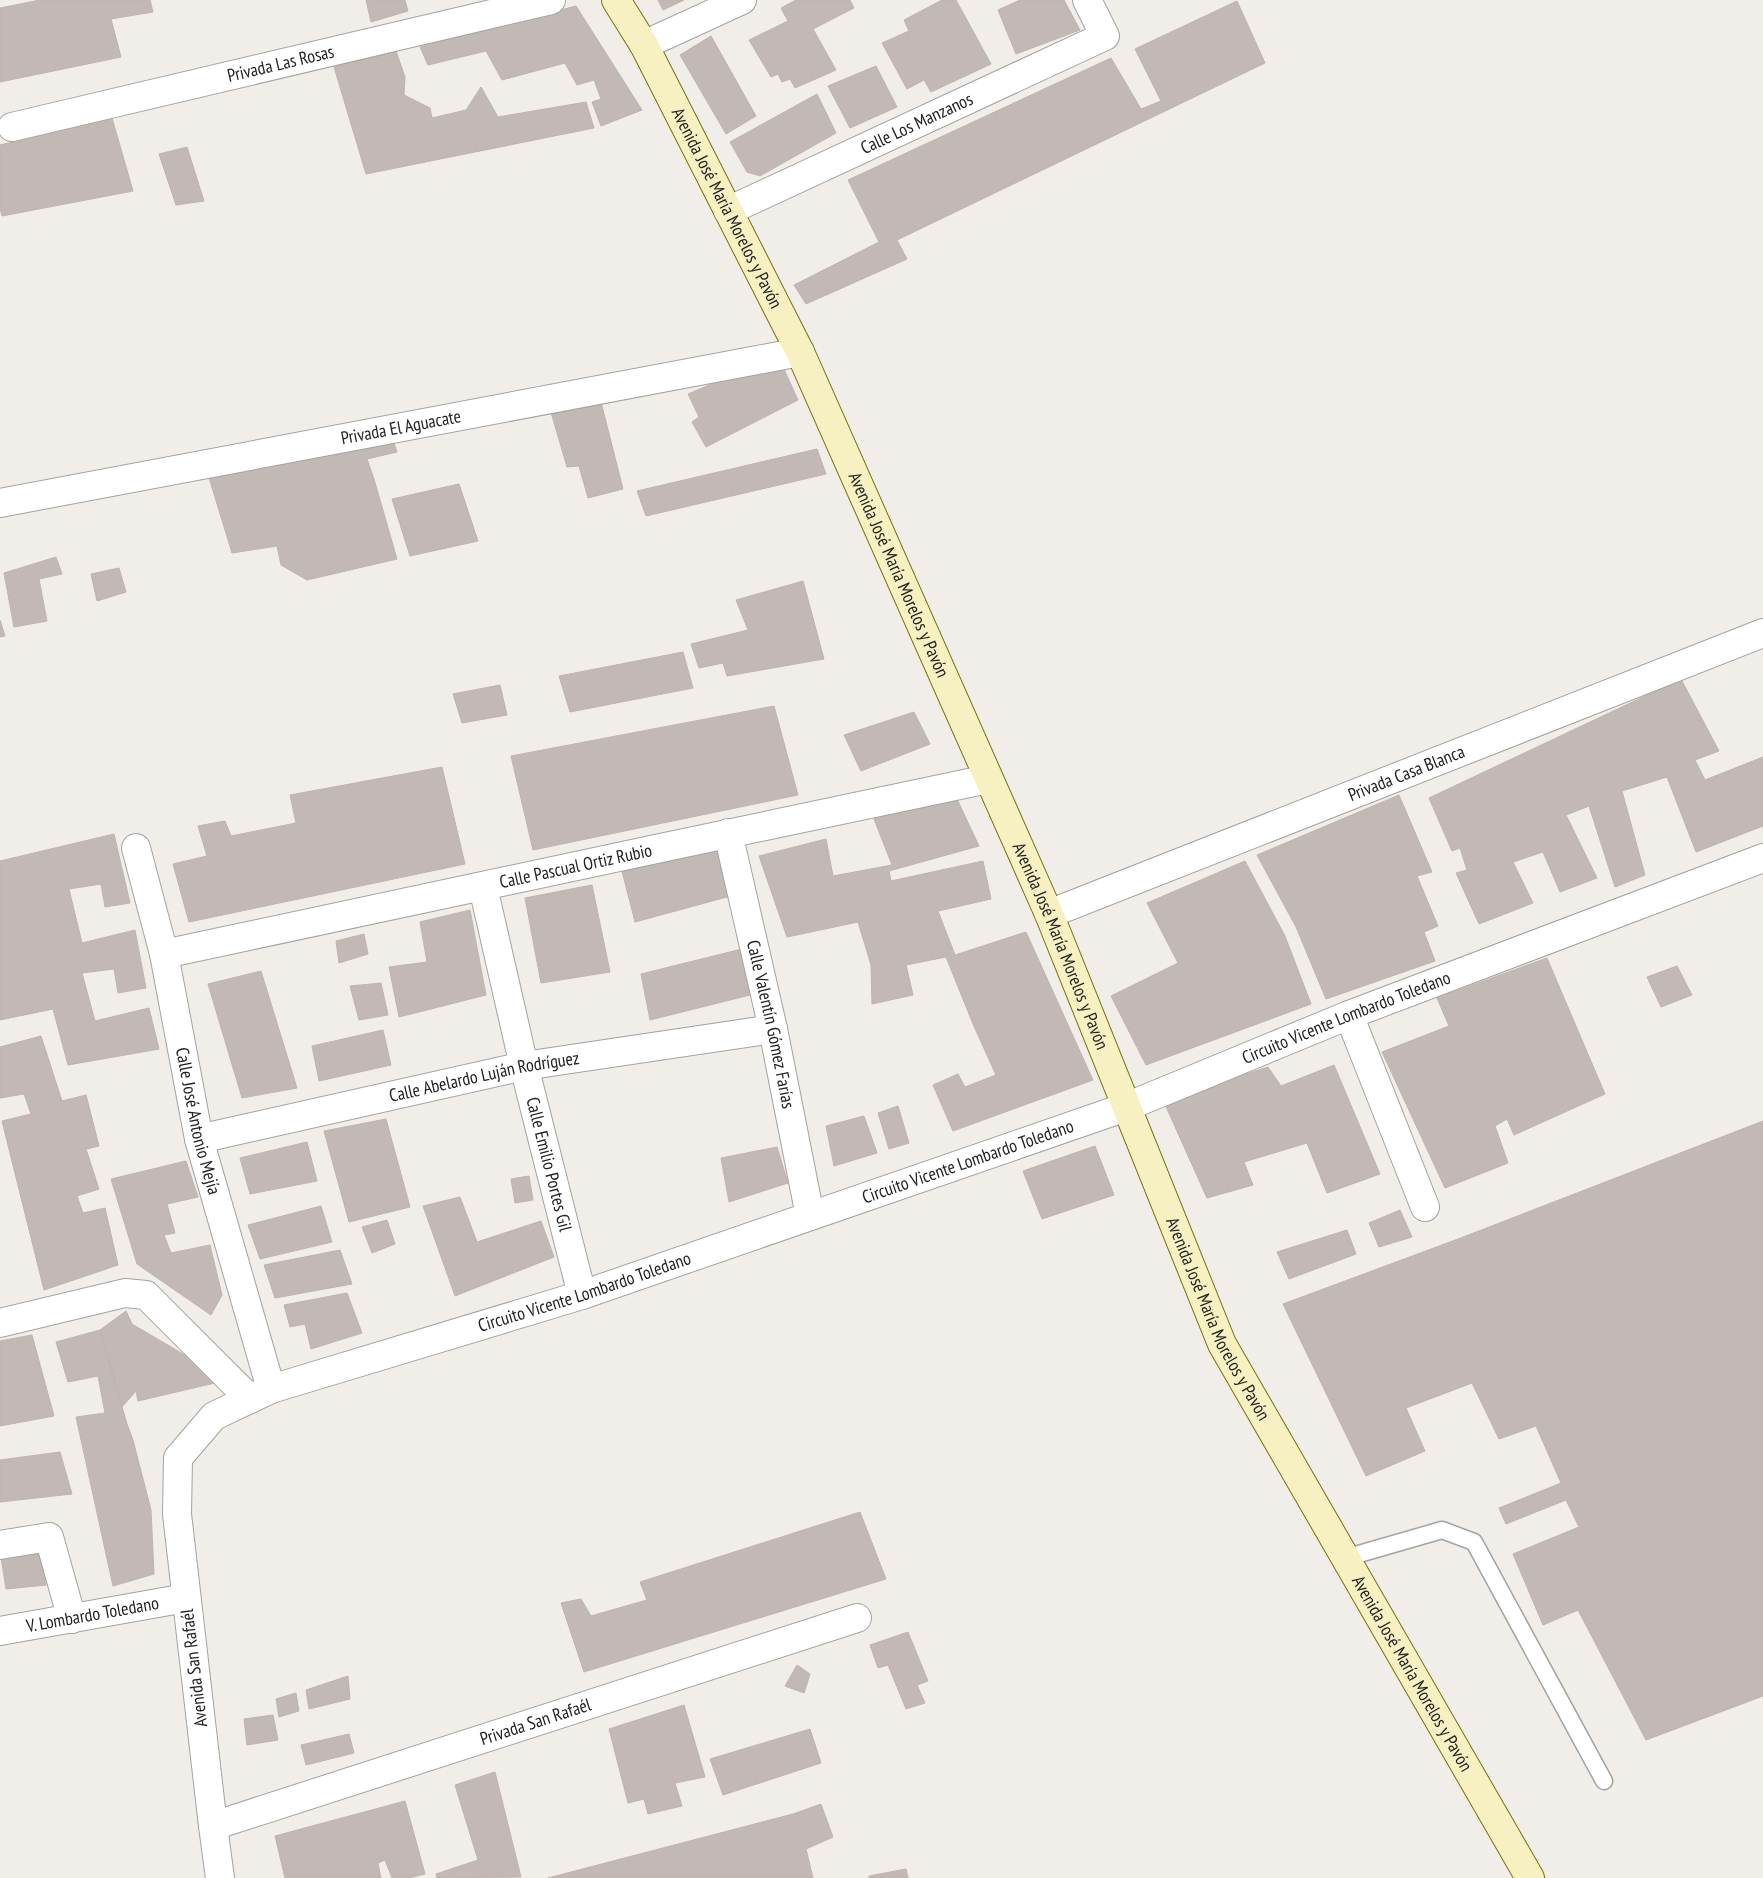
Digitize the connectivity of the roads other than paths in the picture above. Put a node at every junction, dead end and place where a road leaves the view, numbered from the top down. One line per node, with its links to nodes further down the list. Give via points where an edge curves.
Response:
1 (551, 0): 6 (street, Privada Las Rosas)
2 (616, 0): 5 (main road, Avenida José María Morelos y Pavón)
3 (742, 0): 5 (street)
4 (1087, 0): 7 (street, Calle Los Manzanos, via 1105,36)
5 (644, 45): 7 (main road, Avenida José María Morelos y Pavón)
6 (12, 128)
7 (728, 211): 8 (main road, Avenida José María Morelos y Pavón)
8 (800, 352): 9 (street, Privada El Aguacate); 11 (main road, Avenida José María Morelos y Pavón)
9 (0, 503)
10 (1763, 633): 16 (street, Privada Casa Blanca)
11 (988, 779): 12 (street, Calle Pascual Ortiz Rubio); 16 (main road, Avenida José María Morelos y Pavón)
12 (728, 833): 15 (street, Calle Pascual Ortiz Rubio); 19 (street, Calle Valentín Gómez Farías)
13 (136, 848): 17 (street, Calle José Antonio Mejía)
14 (1763, 858): 18 (street, Circuito Vicente Lombardo Toledano)
15 (483, 887): 17 (street, Calle Pascual Ortiz Rubio); 20 (street, Calle Emilio Portes Gil)
16 (1049, 914): 21 (main road, Avenida José María Morelos y Pavón)
17 (164, 954): 22 (street, Calle José Antonio Mejía)
18 (1349, 1015): 21 (street, Circuito Vicente Lombardo Toledano); 23 (street)
19 (772, 1029): 20 (street, Calle Abelardo Luján Rodríguez); 24 (street, Calle Valentín Gómez Farías)
20 (524, 1066): 22 (street, Calle Abelardo Luján Rodríguez); 25 (street, Calle Emilio Portes Gil)
21 (1126, 1107): 24 (street, Circuito Vicente Lombardo Toledano); 30 (main road, Avenida José María Morelos y Pavón, via 1222,1344)
22 (199, 1139): 27 (street, Calle José Antonio Mejía)
23 (1426, 1207)
24 (810, 1216): 25 (street, Circuito Vicente Lombardo Toledano)
25 (582, 1295): 27 (street, Circuito Vicente Lombardo Toledano)
26 (2, 1315): 27 (street, via 125,1293 146,1295)
27 (260, 1394): 28 (street, Circuito Vicente Lombardo Toledano, via 214,1416)
28 (178, 1458): 31 (street, Avenida San Rafaél, via 177,1514)
29 (0, 1545): 33 (street, via 49,1537)
30 (1345, 1558): 35 (lane, via 1442,1530 1474,1542); 38 (main road, Avenida José María Morelos y Pavón)
31 (186, 1598): 33 (street, V. Lombardo Toledano); 36 (street, Avenida San Rafaél)
32 (857, 1618): 36 (street, Privada San Rafaél)
33 (72, 1619): 34 (street, V. Lombardo Toledano)
34 (0, 1631)
35 (1604, 1781)
36 (213, 1826): 37 (street, Avenida San Rafaél)
37 (220, 1878)
38 (1530, 1878)

